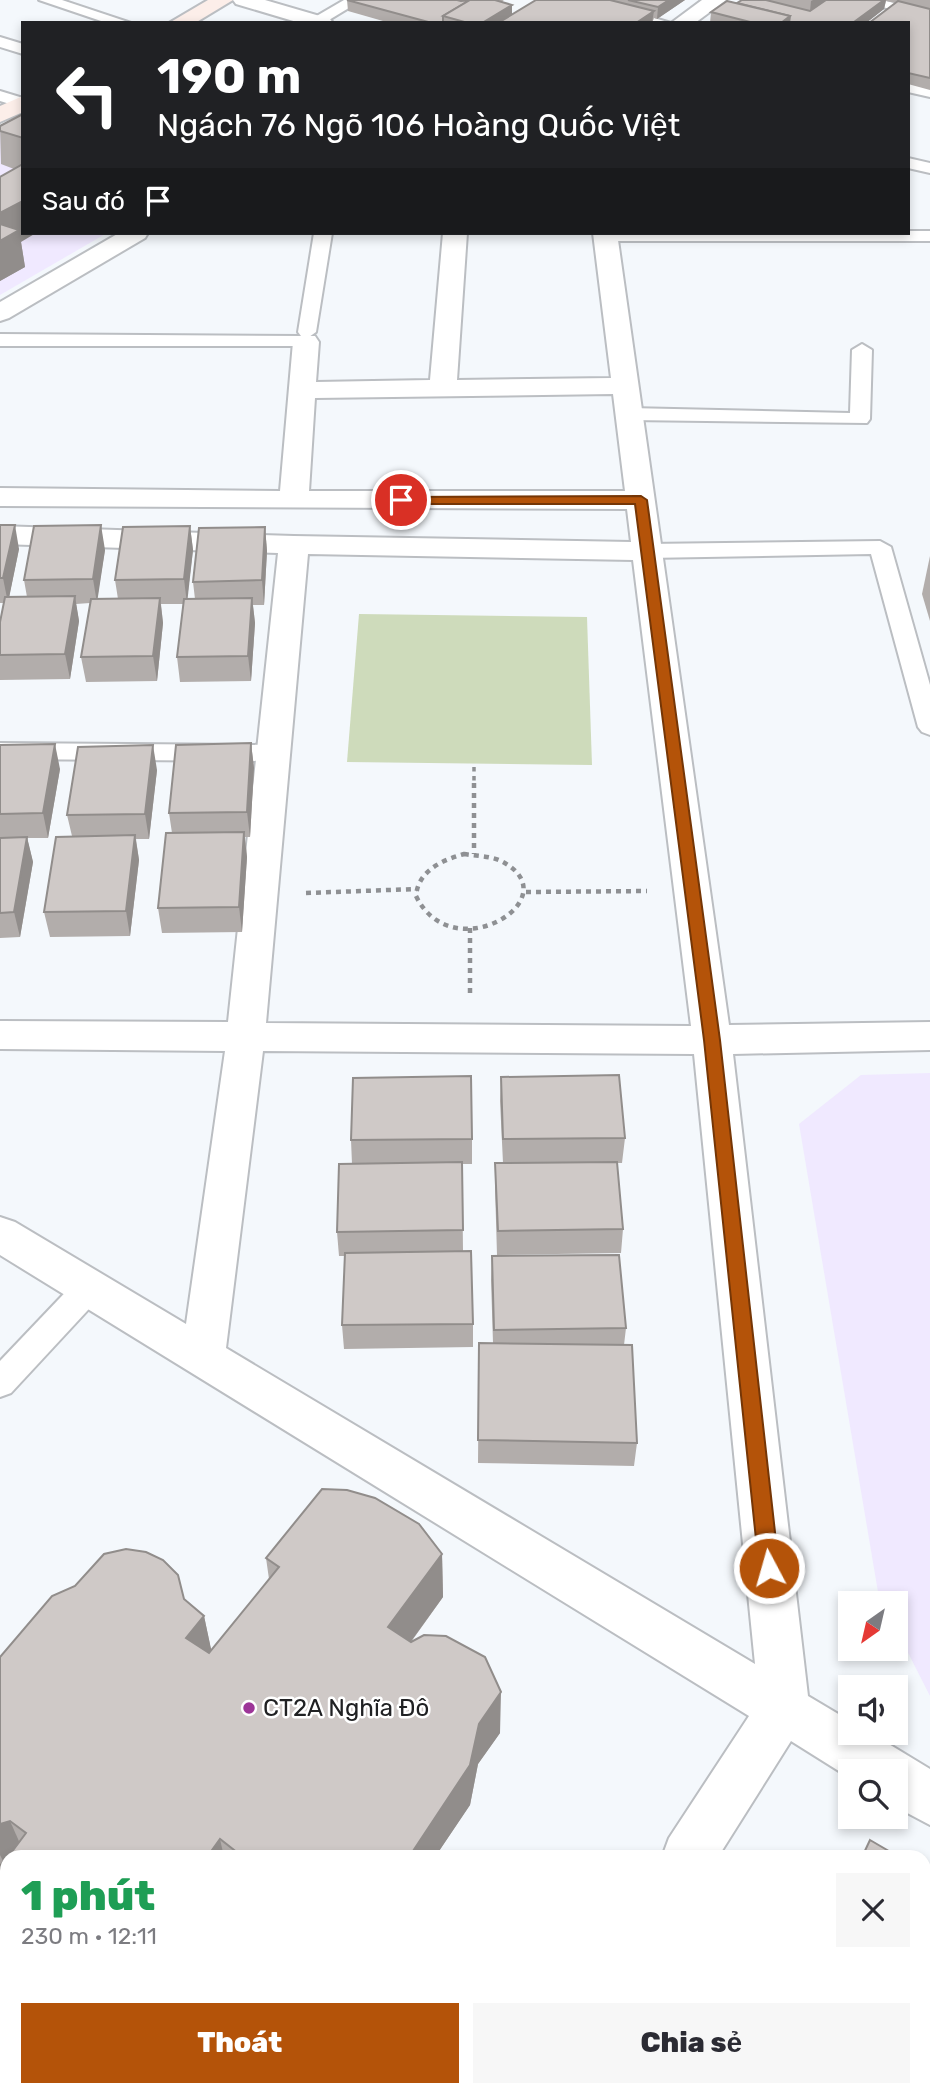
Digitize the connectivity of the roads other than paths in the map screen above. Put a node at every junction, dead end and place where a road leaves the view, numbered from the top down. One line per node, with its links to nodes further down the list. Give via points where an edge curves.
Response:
1 (46, 0): 9 (lane)
2 (223, 0): 10 (street)
3 (243, 0): 11 (street)
4 (355, 0): 12 (lane)
5 (576, 0): 13 (lane)
6 (716, 0): 14 (street)
7 (864, 0): 8 (lane)
8 (930, 16)
9 (117, 21)
10 (183, 21)
11 (316, 21)
12 (321, 21)
13 (656, 21)
14 (684, 21)
15 (0, 42): 16 (lane)
16 (21, 48)
17 (910, 87): 18 (lane)
18 (930, 92)
19 (0, 96): 20 (lane)
20 (21, 102)
21 (21, 104): 22 (street)
22 (0, 115)
23 (910, 163): 24 (lane)
24 (930, 168)
25 (133, 235): 30 (street)
26 (323, 235): 31 (lane)
27 (455, 235): 34 (street)
28 (605, 235): 29 (lane); 36 (street)
29 (930, 236)
30 (0, 313)
31 (306, 337): 32 (lane); 35 (street)
32 (0, 340)
33 (862, 350): 36 (lane, via 860,419)
34 (443, 386): 35 (street); 36 (street)
35 (301, 390): 38 (street)
36 (627, 400): 39 (street)
37 (0, 497): 38 (street)
38 (294, 500): 39 (street)
39 (641, 500): 42 (street)
40 (0, 535): 41 (street)
41 (294, 545): 42 (street); 45 (street)
42 (648, 551): 43 (lane, via 880,547); 49 (street)
43 (930, 727)
44 (0, 751): 45 (lane)
45 (273, 753): 47 (street)
46 (0, 1035): 47 (street)
47 (246, 1035): 49 (street); 52 (street)
48 (930, 1036): 49 (street)
49 (712, 1040): 54 (street)
50 (0, 1234): 51 (street)
51 (89, 1288): 52 (street); 53 (lane)
52 (203, 1357): 54 (street)
53 (0, 1383)
54 (784, 1707): 55 (street); 58 (street)
55 (867, 1759)
56 (908, 1785): 57 (street)
57 (930, 1799)
58 (692, 1850)

